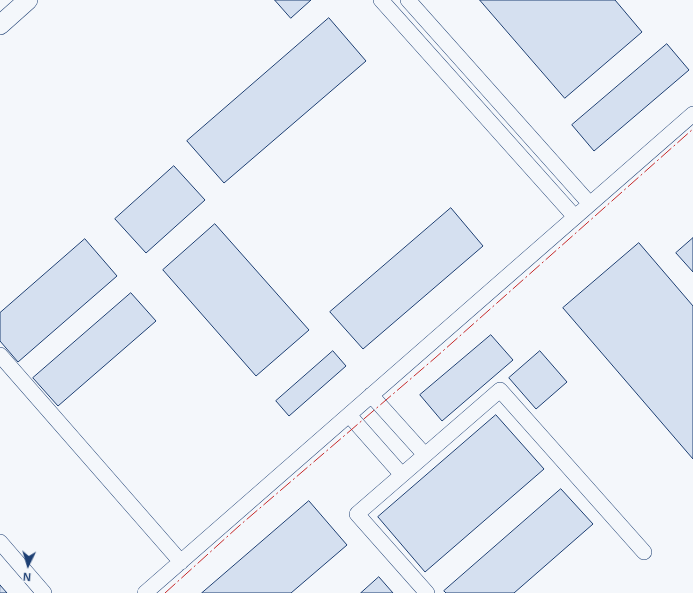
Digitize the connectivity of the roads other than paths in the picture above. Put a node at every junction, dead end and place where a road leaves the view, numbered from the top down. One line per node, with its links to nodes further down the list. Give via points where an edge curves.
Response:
1 (28, 0): 4 (main road)
2 (381, 0): 7 (street)
3 (408, 0): 6 (street)
4 (0, 25)
5 (693, 114): 6 (street)
6 (590, 204): 7 (street)
7 (575, 217): 9 (street)
8 (0, 355): 15 (street)
9 (371, 395): 10 (street); 11 (street)
10 (349, 415): 12 (street); 15 (street)
11 (425, 454): 12 (street); 14 (street, via 500,390)
12 (402, 475): 18 (street, via 357,514)
13 (0, 542): 16 (street)
14 (644, 552)
15 (181, 562): 17 (street)
16 (44, 593)
17 (145, 593)
18 (427, 593)

